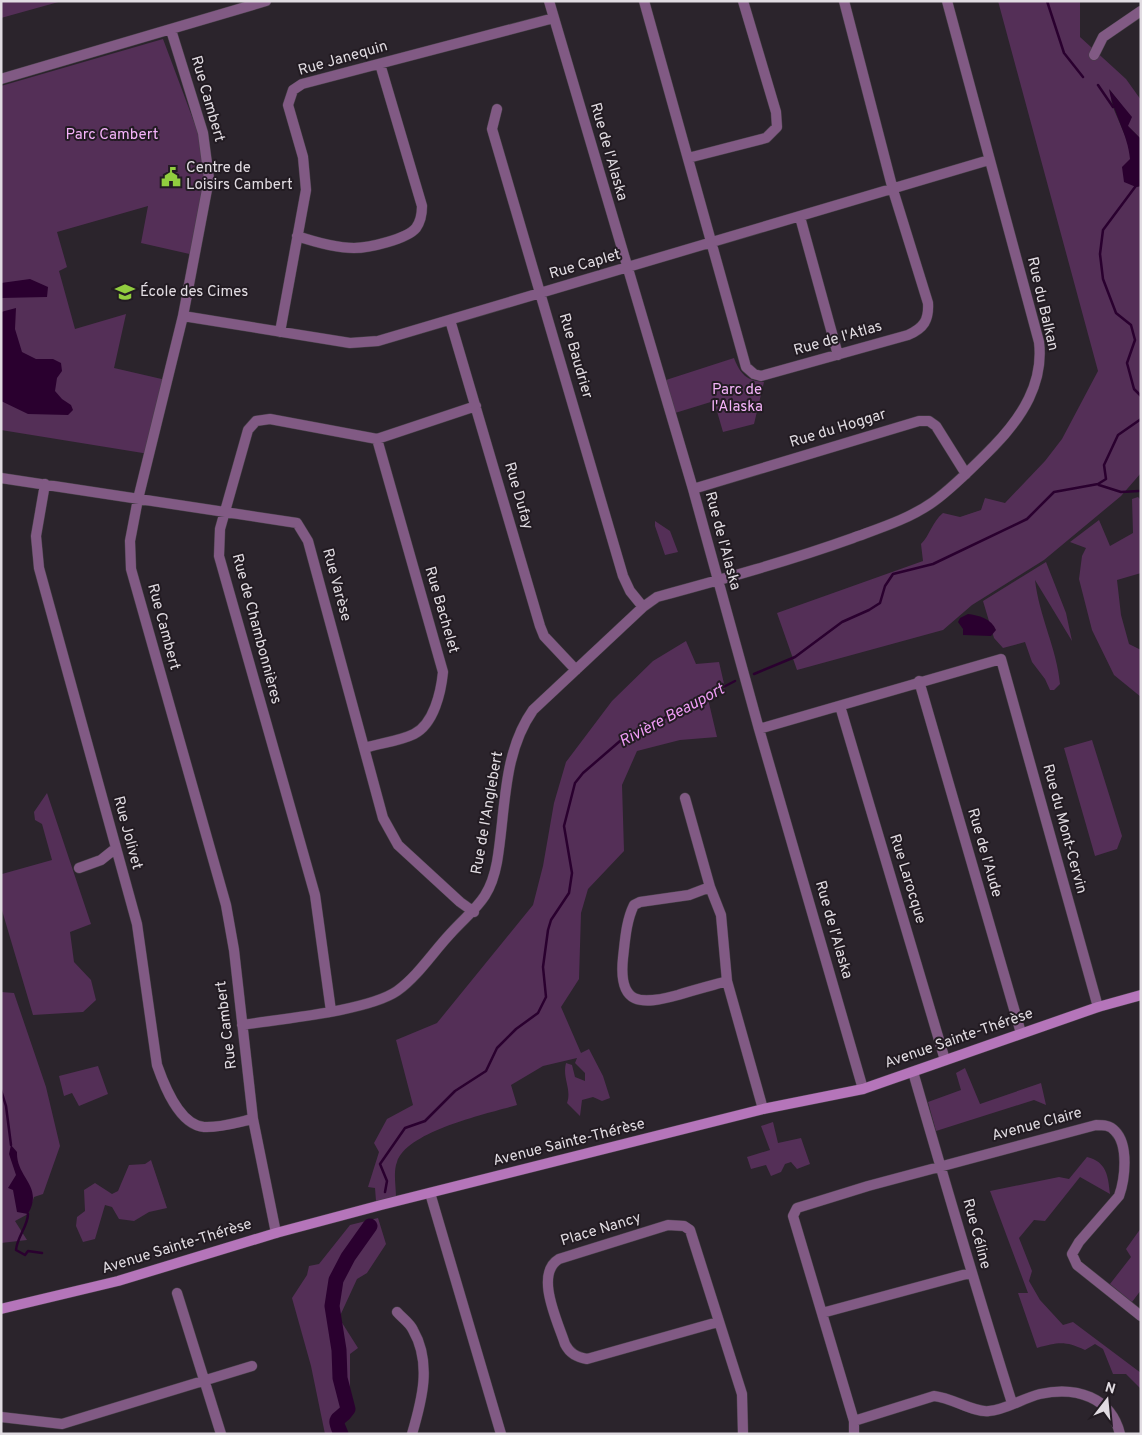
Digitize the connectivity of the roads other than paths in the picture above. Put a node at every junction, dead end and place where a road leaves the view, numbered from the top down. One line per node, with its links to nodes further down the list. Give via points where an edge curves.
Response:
1 (266, 1): 9 (street)
2 (549, 1): 8 (street, Rue de l'Alaska)
3 (644, 1): 14 (street, Rue de l'Atlas)
4 (744, 1): 14 (street, via 776,112 777,127 766,138)
5 (844, 1): 16 (street, Rue de l'Atlas)
6 (947, 1): 15 (street, Rue du Balkan)
7 (1141, 11): 10 (street, via 1103,37)
8 (554, 18): 11 (street, Rue Janequin); 20 (street, Rue de l'Alaska)
9 (171, 30): 12 (street); 22 (street, Rue Cambert, via 203,133 209,179)
10 (1094, 55)
11 (380, 64): 18 (street, Rue Janequin, via 302,84 293,90 289,98 306,174); 18 (street, via 422,206 421,220 410,234 353,248)
12 (1, 79)
13 (497, 109): 21 (street, Rue Baudrier, via 492,129)
14 (688, 158): 19 (street, Rue de l'Atlas)
15 (989, 160): 16 (street, Rue Caplet); 28 (street, Rue du Balkan, via 1039,342 1041,360 1039,374 1025,407 1009,430)
16 (893, 190): 17 (street, Rue Caplet); 25 (street, Rue de l'Atlas, via 928,303 926,322 920,330 908,335)
17 (800, 217): 19 (street, Rue Caplet); 25 (street)
18 (297, 236): 24 (street, Rue Janequin)
19 (710, 244): 20 (street, Rue Caplet); 25 (street, Rue de l'Atlas, via 746,367 754,374 772,374)
20 (626, 269): 21 (street, Rue Caplet); 31 (street, Rue de l'Alaska)
21 (542, 293): 23 (street, Rue Caplet); 35 (street, Rue Baudrier, via 623,576)
22 (183, 316): 24 (street, Rue Caplet); 32 (street, Rue Cambert)
23 (450, 320): 24 (street, Rue Caplet, via 378,341 350,342); 26 (street, Rue Dufay)
24 (280, 332)
25 (838, 355)
26 (476, 406): 27 (street, Rue de Chambonnières); 36 (street, Rue Dufay, via 540,626 544,636)
27 (377, 439): 33 (street, Rue de Chambonnières, via 270,419 256,421 248,430); 40 (street, Rue Bachelet, via 442,672 442,683 433,712 423,728)
28 (966, 474): 31 (street, Rue du Hoggar, via 936,426 929,421 919,421); 34 (street, Rue du Balkan, via 932,502 902,518 818,551)
29 (1, 478): 30 (street, Rue Varèse)
30 (46, 484): 32 (street, Rue Varèse); 42 (street, Rue Jolivet, via 36,536 39,568)
31 (693, 488): 34 (street, Rue de l'Alaska)
32 (138, 499): 33 (street, Rue Varèse); 50 (street, Rue Cambert, via 130,541 131,569 226,905)
33 (224, 513): 40 (street, Rue Varèse, via 297,523 304,530); 49 (street, Rue de Chambonnières, via 218,540 220,556 315,895)
34 (717, 580): 35 (street, Rue de l'Anglebert, via 657,597); 39 (street, Rue de l'Alaska)
35 (643, 607): 36 (street, Rue de l'Anglebert)
36 (576, 670): 45 (street, Rue de l'Anglebert, via 533,710 515,742 494,876 485,898)
37 (919, 681): 38 (street); 48 (street, Rue du Mont-Cervin, via 1001,659); 51 (street, Rue de l'Aude)
38 (840, 706): 39 (street); 52 (street, Rue Larocque)
39 (759, 729): 54 (street, Rue de l'Alaska)
40 (365, 748): 45 (street, Rue Varèse, via 390,834 398,845)
41 (685, 798): 44 (street)
42 (116, 848): 43 (street, via 102,860); 56 (street, Rue Jolivet, via 137,924 157,1065 162,1078 189,1122 202,1127)
43 (79, 868)
44 (710, 887): 46 (street, via 721,915); 46 (street, via 689,895 634,905 625,940 623,984 634,998 651,1002)
45 (474, 912): 49 (street, Rue de l'Anglebert, via 396,991 382,998)
46 (727, 981): 55 (street)
47 (1141, 995): 48 (street, Avenue Sainte-Thérèse)
48 (1098, 1007): 51 (street, Avenue Sainte-Thérèse)
49 (331, 1011): 50 (street, Rue de l'Anglebert)
50 (242, 1025): 56 (street, Rue Cambert)
51 (1021, 1033): 52 (street, Avenue Sainte-Thérèse)
52 (945, 1060): 53 (street, Avenue Sainte-Thérèse)
53 (913, 1072): 54 (street, Avenue Sainte-Thérèse); 57 (street, Rue Céline)
54 (863, 1089): 55 (street, Avenue Sainte-Thérèse)
55 (764, 1109): 58 (street, Avenue Sainte-Thérèse)
56 (254, 1119): 59 (street, Rue Cambert)
57 (942, 1166): 60 (street, Rue Céline); 64 (street, Avenue Claire, via 797,1208 793,1216); 65 (street, Avenue Claire, via 1096,1125 1108,1126 1115,1131 1122,1148 1122,1189 1078,1242 1072,1254 1077,1265)
58 (430, 1193): 59 (street, Avenue Sainte-Thérèse); 75 (street)
59 (276, 1233): 62 (street, Avenue Sainte-Thérèse, via 118,1281)
60 (970, 1273): 64 (street); 69 (street, Rue Céline)
61 (177, 1293): 68 (street)
62 (1, 1309)
63 (397, 1312): 74 (street, via 413,1329 424,1367 423,1389)
64 (822, 1313): 71 (street)
65 (1141, 1316)
66 (718, 1322): 66 (street, Place Nancy, via 690,1230 684,1226 668,1226 559,1259 549,1268 547,1287 564,1344 568,1351 580,1358); 76 (street, Place Nancy, via 742,1394)
67 (252, 1366): 68 (street)
68 (203, 1380): 72 (street); 73 (street)
69 (1012, 1403): 71 (street, via 987,1412 934,1396); 78 (street, via 1057,1392 1086,1396 1108,1408 1116,1418)
70 (1, 1417): 72 (street)
71 (854, 1422): 77 (street)
72 (64, 1429)
73 (221, 1434)
74 (412, 1434)
75 (500, 1434)
76 (743, 1434)
77 (854, 1434)
78 (1120, 1434)

